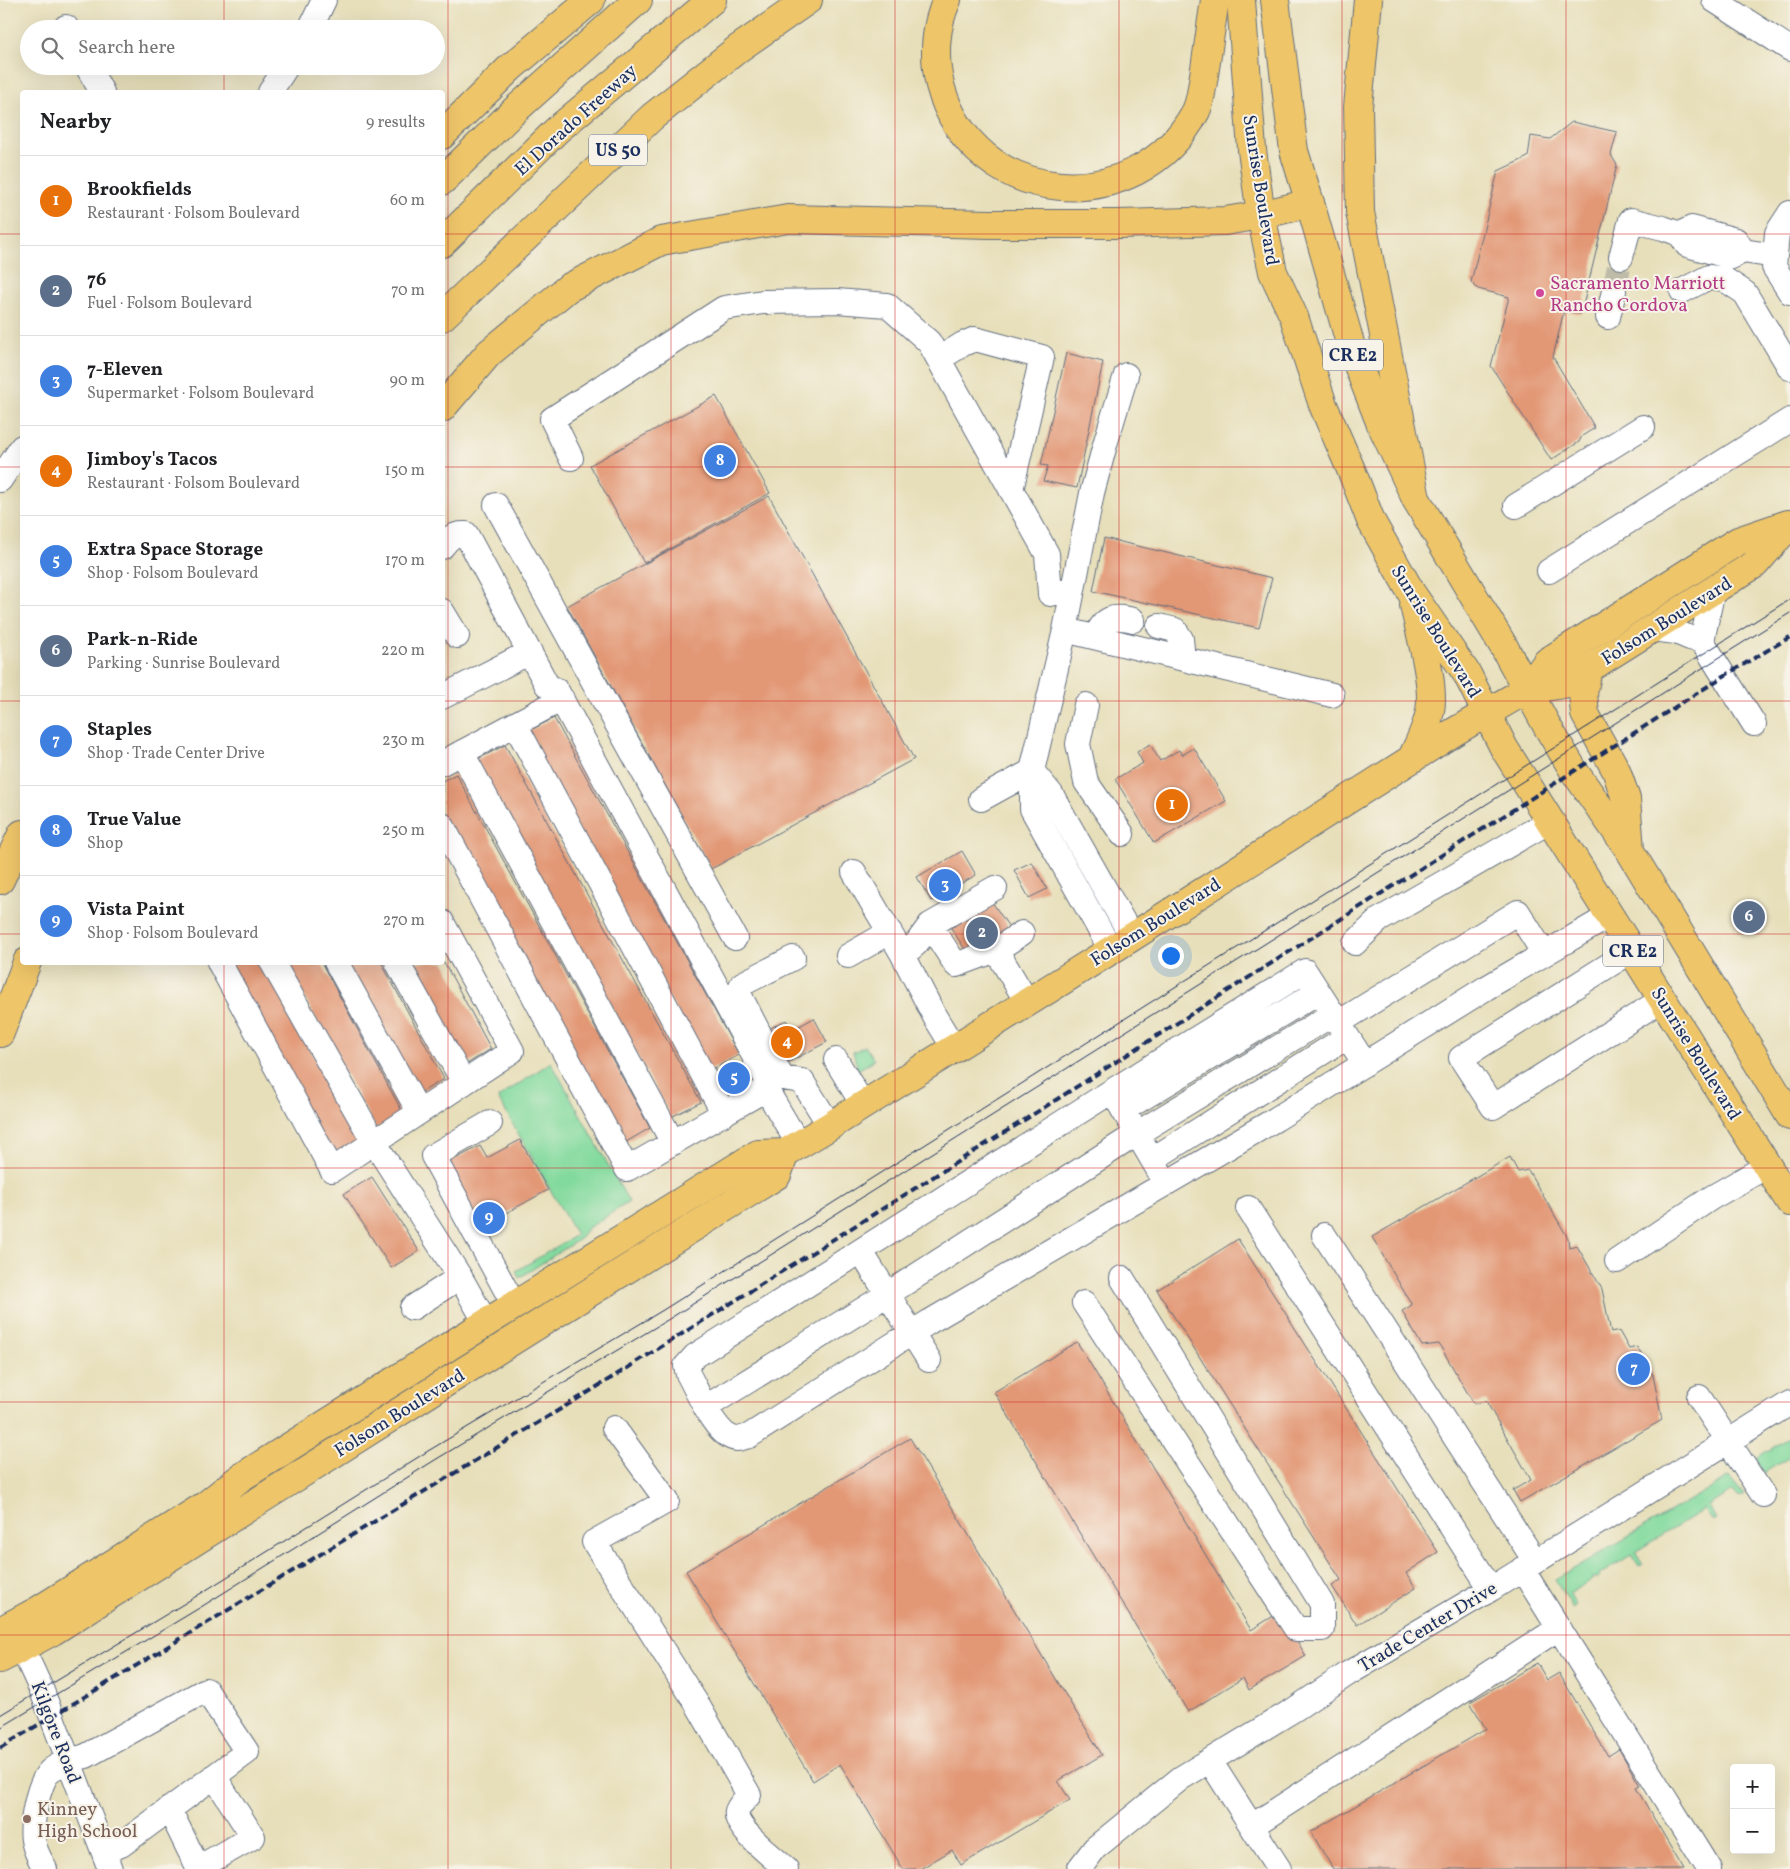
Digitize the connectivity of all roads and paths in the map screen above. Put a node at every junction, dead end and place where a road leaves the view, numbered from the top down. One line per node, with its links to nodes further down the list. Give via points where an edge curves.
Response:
1 (324, 0): 12 (street)
2 (591, 0): 18 (main road, via 510,68)
3 (638, 0): 19 (main road, via 514,110)
4 (712, 0): 23 (main road, El Dorado Freeway / US 50, via 557,130)
5 (808, 0): 29 (main road, US 50, via 739,48 652,117)
6 (947, 0): 7 (main road, via 938,29 937,74 944,100 957,125 981,153 1012,174 1039,183 1086,186 1131,174 1169,148 1182,134 1197,110)
7 (1215, 0)
8 (1241, 0): 22 (main road, Sunrise Boulevard / CR E2, via 1252,150)
9 (1275, 0): 20 (main road, Sunrise Boulevard / CR E2, via 1294,151)
10 (1368, 0): 41 (main road, via 1358,107 1360,212)
11 (1714, 0): 13 (street)
12 (314, 20)
13 (1790, 49)
14 (92, 75): 16 (street)
15 (281, 75): 17 (street)
16 (101, 90)
17 (271, 90)
18 (445, 132)
19 (445, 179)
20 (1310, 203): 22 (main road); 41 (main road, Sunrise Boulevard / CR E2, via 1352,350 1380,422)
21 (1790, 213): 24 (street, via 1777,233)
22 (1261, 215): 34 (main road, via 1225,221 1119,224 788,219 661,240 568,288 489,354); 49 (main road, Sunrise Boulevard / CR E2, via 1273,272 1294,317 1323,405 1370,521)
23 (445, 240)
24 (1774, 256): 25 (street, via 1744,251 1731,257 1687,245 1680,234 1631,220); 28 (street, via 1774,267)
25 (1622, 257)
26 (1614, 291): 30 (street)
27 (1682, 291): 32 (street, via 1709,278 1724,279 1745,294)
28 (1790, 292)
29 (445, 314)
30 (1608, 317)
31 (939, 359): 38 (street, via 929,342 887,305 828,301 763,302 724,308 552,419); 40 (street); 40 (street, via 975,339 1042,357)
32 (1790, 368)
33 (1126, 375): 47 (street, via 1092,493)
34 (445, 405)
35 (1790, 420): 46 (street)
36 (1643, 427): 43 (street)
37 (20, 450): 39 (street)
38 (571, 458)
39 (0, 480)
40 (1011, 490): 47 (street, via 1046,554 1050,594)
41 (1416, 499): 61 (main road, Sunrise Boulevard / CR E2)
42 (496, 505): 86 (street)
43 (1516, 506)
44 (1790, 524): 48 (main road, Folsom Boulevard, via 1755,564); 61 (main road, Folsom Boulevard, via 1738,541 1547,662)
45 (445, 543): 58 (street, via 450,537 466,534)
46 (1549, 571)
47 (1073, 590): 54 (street)
48 (1713, 590): 53 (main road, Folsom Boulevard); 57 (street)
49 (1412, 594): 66 (main road, Sunrise Boulevard / CR E2, via 1467,674); 70 (main road, via 1430,685 1431,711)
50 (445, 616): 55 (street)
51 (1133, 620): 56 (street, via 1117,616 1100,628)
52 (1159, 626): 59 (street, via 1176,630 1181,639)
53 (1652, 629): 57 (street, via 1676,632); 60 (main road, Folsom Boulevard)
54 (1065, 630): 56 (street); 71 (street)
55 (457, 636)
56 (1095, 638): 59 (street)
57 (1702, 641): 68 (street)
58 (530, 652): 62 (street); 64 (street, via 547,685)
59 (1183, 659): 63 (street)
60 (1588, 669): 61 (main road, Folsom Boulevard, via 1564,684); 77 (main road, via 1582,694 1585,714 1619,778 1626,800)
61 (1526, 690): 66 (main road, Folsom Boulevard); 77 (main road, Sunrise Boulevard / CR E2, via 1574,771)
62 (445, 695)
63 (1332, 695)
64 (562, 699): 67 (street); 108 (street, via 767,1080)
65 (1086, 705): 75 (street, via 1078,744 1086,782)
66 (1487, 713): 70 (main road, Folsom Boulevard); 73 (main road, Sunrise Boulevard / CR E2, via 1504,748)
67 (514, 724): 69 (street); 113 (street)
68 (1754, 724)
69 (452, 758): 118 (street)
70 (1412, 758): 87 (main road, Folsom Boulevard)
71 (1032, 771): 72 (street); 87 (street, via 1051,794)
72 (981, 799)
73 (1550, 821): 81 (main road, Sunrise Boulevard / CR E2); 88 (street, via 1379,920)
74 (445, 831): 118 (street, via 626,1169)
75 (1122, 834)
76 (20, 838): 79 (main road)
77 (1630, 852): 111 (main road, Sunrise Boulevard / CR E2)
78 (854, 872): 84 (street)
79 (0, 880)
80 (995, 888): 82 (street)
81 (1611, 915): 90 (main road, Sunrise Boulevard / CR E2); 91 (street)
82 (930, 925): 89 (street, via 956,965); 92 (street)
83 (445, 928): 107 (street, via 512,1051)
84 (890, 932): 92 (street); 93 (street)
85 (1022, 933): 89 (street)
86 (735, 938)
87 (1122, 943): 101 (main road, Folsom Boulevard)
88 (1356, 943)
89 (996, 950): 101 (street)
90 (1633, 950): 100 (main road, Sunrise Boulevard / CR E2); 100 (street, via 1460,1058 1493,1107)
91 (1544, 954): 102 (street, via 1518,912); 106 (street)
92 (903, 955): 104 (street)
93 (848, 956)
94 (793, 958): 115 (street, via 742,984 740,996 782,1078 802,1081)
95 (25, 965): 103 (main road)
96 (220, 965): 117 (street, via 332,1170)
97 (274, 965): 117 (street)
98 (338, 965): 112 (street)
99 (399, 965): 107 (street)
100 (1663, 999): 121 (main road, Sunrise Boulevard / CR E2)
101 (1027, 1002): 104 (main road, Folsom Boulevard)
102 (1339, 1025): 106 (street); 109 (street, via 1305,972); 116 (street); 120 (street)
103 (0, 1033)
104 (954, 1048): 110 (main road, Folsom Boulevard)
105 (836, 1060): 110 (street)
106 (1364, 1064): 122 (street)
107 (464, 1083): 112 (street)
108 (766, 1089): 113 (street); 119 (street)
109 (1118, 1100): 116 (street); 126 (street)
110 (863, 1105): 115 (main road, Folsom Boulevard)
111 (1787, 1106)
112 (419, 1112): 117 (street)
113 (724, 1114): 118 (street)
114 (490, 1123): 132 (street, via 433,1156)
115 (830, 1126): 119 (main road, Folsom Boulevard)
116 (1138, 1133): 120 (street); 130 (street)
117 (374, 1142): 128 (street)
118 (673, 1143)
119 (792, 1149): 132 (main road, Folsom Boulevard, via 758,1154); 137 (main road, Folsom Boulevard, via 777,1175)
120 (1153, 1159): 122 (street)
121 (1767, 1166): 123 (main road, Sunrise Boulevard / CR E2); 127 (street, via 1711,1198)
122 (1166, 1183): 135 (street)
123 (1790, 1202)
124 (1248, 1208): 145 (street)
125 (1324, 1235): 144 (street)
126 (861, 1252): 130 (street); 140 (street, via 695,1356 686,1366)
127 (1617, 1261)
128 (460, 1277): 133 (street); 134 (street)
129 (1122, 1278): 131 (street, via 1322,1604 1322,1629 1296,1629)
130 (888, 1294): 135 (street); 140 (street)
131 (1084, 1303)
132 (514, 1305): 134 (main road, via 511,1323)
133 (412, 1308)
134 (485, 1332): 137 (main road, via 449,1363); 147 (main road, Folsom Boulevard, via 240,1478 206,1505 39,1610)
135 (912, 1333): 136 (street); 140 (street, via 749,1436 736,1439 725,1434)
136 (929, 1360)
137 (437, 1388): 147 (main road, Folsom Boulevard, via 53,1630)
138 (1699, 1397): 142 (street)
139 (1790, 1403): 142 (street, Trade Center Drive)
140 (706, 1406)
141 (614, 1428): 155 (street, via 667,1501 594,1542 697,1704 748,1795 737,1810 738,1822)
142 (1728, 1441): 143 (street); 144 (street, Trade Center Drive)
143 (1763, 1496)
144 (1529, 1565): 145 (street, Trade Center Drive); 146 (street)
145 (1491, 1589): 148 (street, Trade Center Drive, via 1348,1672)
146 (1559, 1628): 152 (street); 158 (street)
147 (8, 1641): 149 (street, Kilgore Road, via 42,1691)
148 (1210, 1761): 152 (street); 156 (street, Trade Center Drive, via 1181,1778 1094,1848)
149 (68, 1762): 150 (street, via 86,1756 206,1690 247,1752); 153 (street, Kilgore Road); 154 (street, via 50,1771 37,1801 32,1826 33,1843)
150 (214, 1776): 151 (street); 151 (street, via 253,1837 198,1868)
151 (169, 1809): 153 (street, via 121,1845)
152 (1252, 1826): 157 (street)
153 (107, 1860)
154 (45, 1869)
155 (786, 1869)
156 (1079, 1869)
157 (1279, 1869)
158 (1709, 1869)

